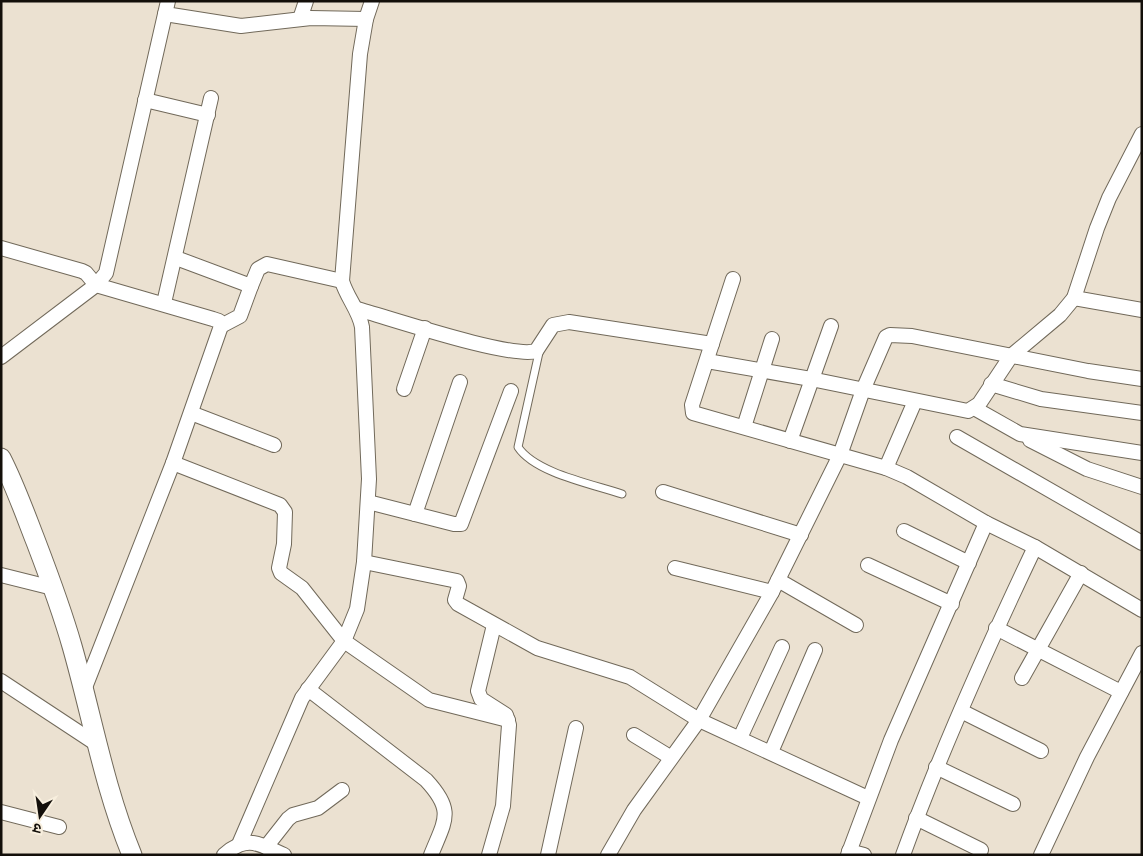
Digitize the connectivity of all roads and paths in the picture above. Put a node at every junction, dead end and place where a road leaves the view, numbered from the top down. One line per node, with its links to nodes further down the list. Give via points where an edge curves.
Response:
1 (306, 1): 4 (street)
2 (372, 1): 5 (street)
3 (167, 8): 4 (street, via 241,26); 7 (street)
4 (300, 19): 5 (street)
5 (366, 19): 13 (street, via 360,54)
6 (211, 98): 8 (street)
7 (145, 100): 8 (street); 14 (street, via 110,264)
8 (208, 115): 11 (street)
9 (1142, 134): 16 (street, via 1100,220)
10 (1, 248): 14 (street, via 82,271)
11 (176, 258): 15 (street); 17 (street)
12 (733, 279): 24 (street)
13 (342, 282): 15 (street, via 267,264 258,269); 18 (street)
14 (96, 285): 17 (street); 27 (street)
15 (251, 286): 20 (street, via 240,316)
16 (1074, 298): 19 (street); 26 (street, via 1068,309)
17 (164, 303): 20 (street, via 213,318)
18 (357, 309): 22 (street); 55 (street, via 362,327)
19 (1142, 310)
20 (221, 326): 39 (street)
21 (831, 326): 30 (street)
22 (425, 328): 25 (street, via 522,353 536,351); 34 (street)
23 (772, 339): 29 (street)
24 (712, 344): 25 (street, via 569,322 554,325 548,330); 28 (street)
25 (541, 346): 54 (lane, via 518,447 551,471)
26 (1011, 356): 31 (street); 33 (street); 36 (street, via 912,336 890,335 882,342)
27 (1, 357)
28 (707, 361): 29 (street); 41 (street, via 691,410 698,415)
29 (763, 371): 30 (street); 41 (street)
30 (810, 379): 36 (street); 44 (street)
31 (1142, 379)
32 (460, 382): 56 (street)
33 (991, 384): 38 (street); 40 (street, via 1051,401)
34 (404, 389)
35 (511, 390): 56 (street, via 464,521 458,525)
36 (863, 390): 37 (street); 47 (street)
37 (915, 401): 38 (street, via 962,411); 50 (street)
38 (974, 408): 42 (street)
39 (191, 413): 45 (street); 49 (street)
40 (1142, 413)
41 (744, 427): 44 (street)
42 (1020, 434): 46 (street); 52 (street, via 1086,469)
43 (956, 438): 60 (street)
44 (790, 441): 47 (street)
45 (274, 445)
46 (1142, 453)
47 (840, 455): 50 (street); 59 (street)
48 (1, 458): 51 (street)
49 (173, 462): 75 (street, via 280,505 286,512 281,573 302,588); 84 (street)
50 (886, 468): 57 (street)
51 (6, 475): 69 (street)
52 (1142, 487)
53 (663, 492): 59 (street)
54 (622, 494)
55 (368, 502): 56 (street); 62 (street)
56 (415, 514)
57 (986, 523): 61 (street); 63 (street)
58 (904, 531): 63 (street)
59 (801, 535): 68 (street)
60 (1142, 542)
61 (1036, 547): 66 (street); 74 (street)
62 (364, 562): 72 (street, via 457,581 456,602); 75 (street, via 357,609)
63 (969, 563): 70 (street)
64 (868, 566): 70 (street)
65 (675, 568): 68 (street)
66 (1081, 573): 71 (street); 77 (street)
67 (1, 575): 69 (street)
68 (775, 586): 73 (street); 88 (street)
69 (53, 588): 84 (street)
70 (952, 604): 98 (street)
71 (1142, 610)
72 (494, 625): 87 (street, via 478,691 482,699 503,712); 88 (street, via 537,648 630,677)
73 (856, 625)
74 (996, 628): 77 (street); 86 (street)
75 (344, 641): 83 (street); 87 (street, via 429,700)
76 (782, 648): 91 (street)
77 (1039, 648): 81 (street); 85 (street)
78 (815, 650): 94 (street)
79 (1142, 653): 80 (street)
80 (1138, 671): 85 (street)
81 (1022, 678)
82 (1, 681): 92 (street)
83 (308, 689): 103 (street); 110 (street, via 426,780 437,792 444,803 445,820)
84 (84, 690): 92 (street)
85 (1121, 692): 116 (street)
86 (961, 711): 93 (street); 96 (street)
87 (508, 720): 111 (street, via 503,806)
88 (699, 720): 91 (street); 95 (street)
89 (576, 728): 112 (street)
90 (634, 735): 95 (street)
91 (740, 738): 94 (street)
92 (95, 744): 107 (street)
93 (1040, 751)
94 (771, 752): 98 (street)
95 (670, 757): 113 (street)
96 (936, 767): 99 (street); 101 (street)
97 (342, 790): 104 (street, via 318,808 293,815)
98 (868, 798): 106 (street)
99 (1013, 804)
100 (1, 812): 102 (street)
101 (916, 818): 105 (street); 115 (street)
102 (59, 827)
103 (240, 842): 104 (street); 108 (street)
104 (266, 847): 109 (street)
105 (981, 850)
106 (848, 853): 114 (street)
107 (132, 855)
108 (224, 855)
109 (284, 855)
110 (431, 855)
111 (489, 855)
112 (548, 855)
113 (608, 855)
114 (864, 855)
115 (903, 855)
116 (1041, 855)

